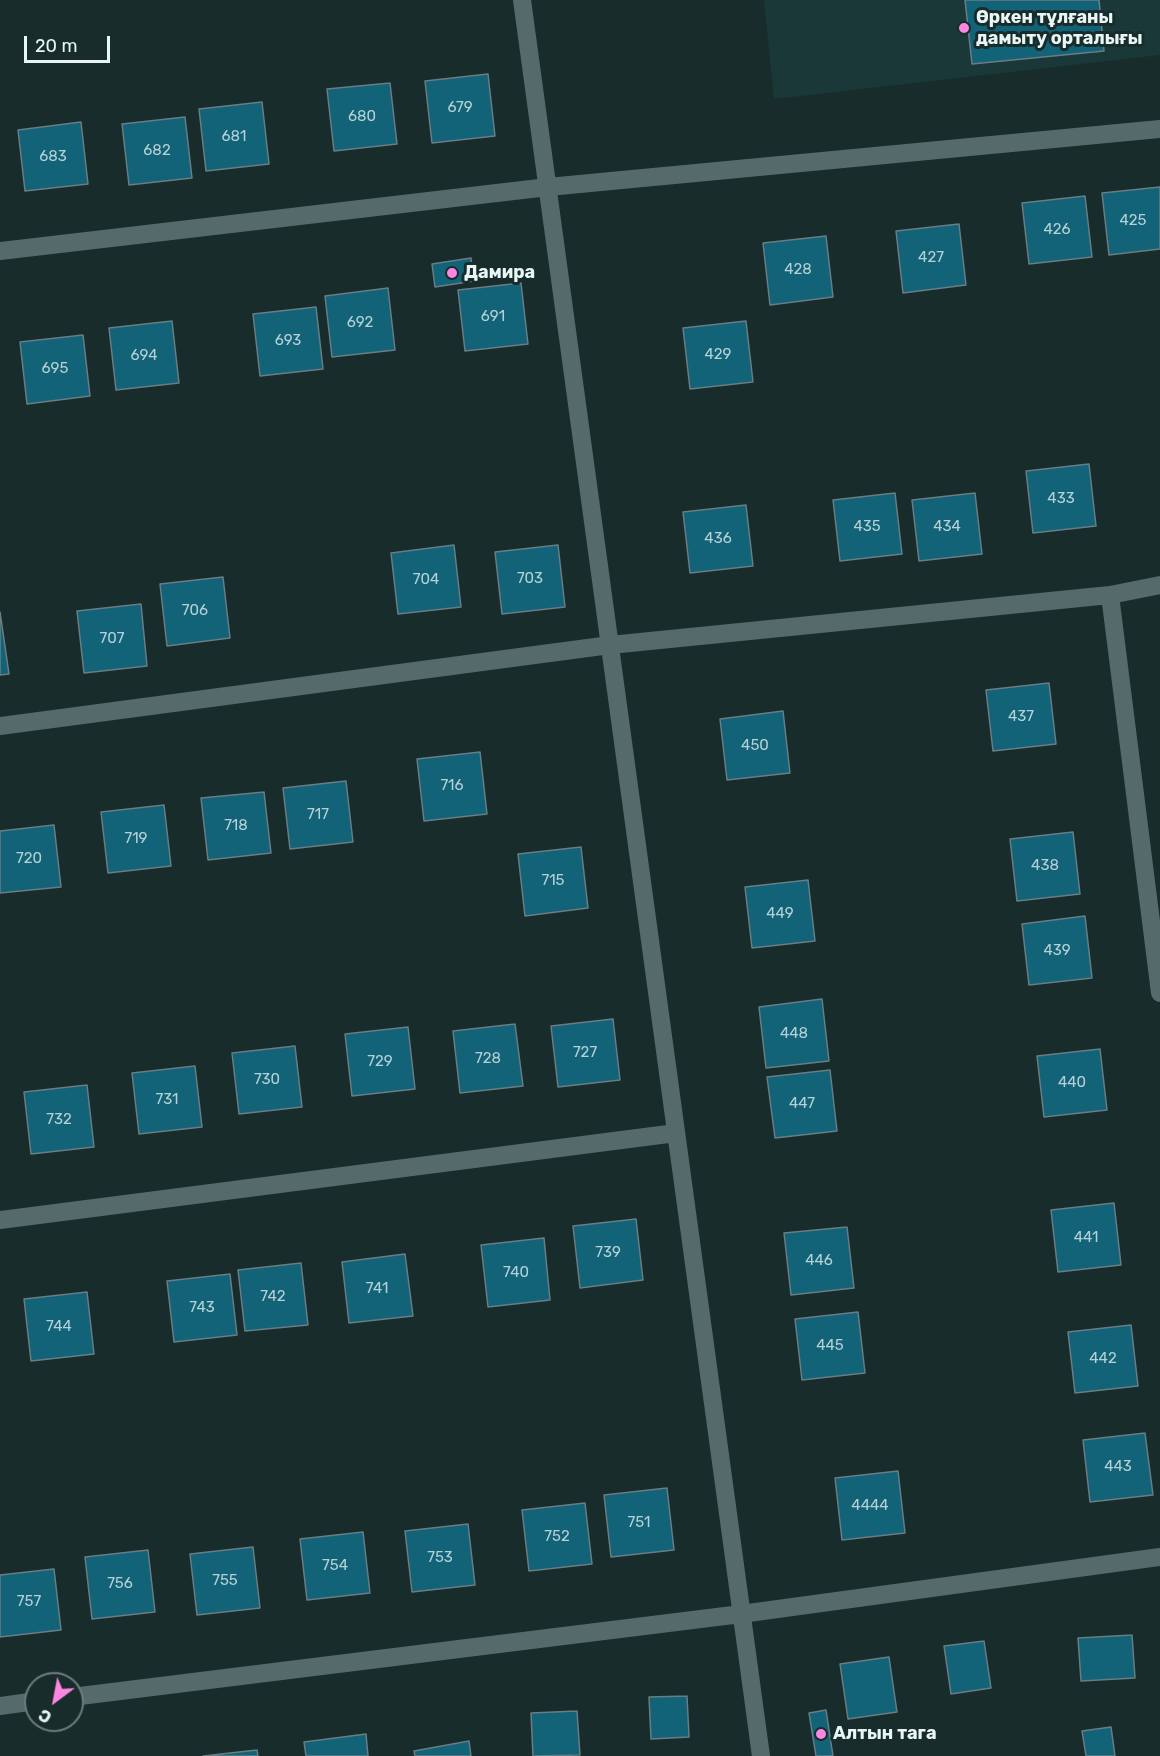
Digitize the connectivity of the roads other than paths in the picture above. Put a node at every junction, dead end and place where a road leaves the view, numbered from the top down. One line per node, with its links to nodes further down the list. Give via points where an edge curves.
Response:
1 (522, 0): 3 (street)
2 (1160, 129): 3 (street)
3 (548, 187): 4 (street); 7 (street)
4 (0, 251)
5 (1160, 585): 6 (street)
6 (1110, 595): 7 (street); 9 (street)
7 (610, 645): 8 (street); 10 (street)
8 (0, 726)
9 (1160, 993)
10 (676, 1133): 11 (street); 13 (street)
11 (0, 1221)
12 (1160, 1557): 13 (street)
13 (741, 1614): 14 (street); 17 (street)
14 (84, 1696)
15 (24, 1703): 16 (street)
16 (0, 1706)
17 (761, 1756)

